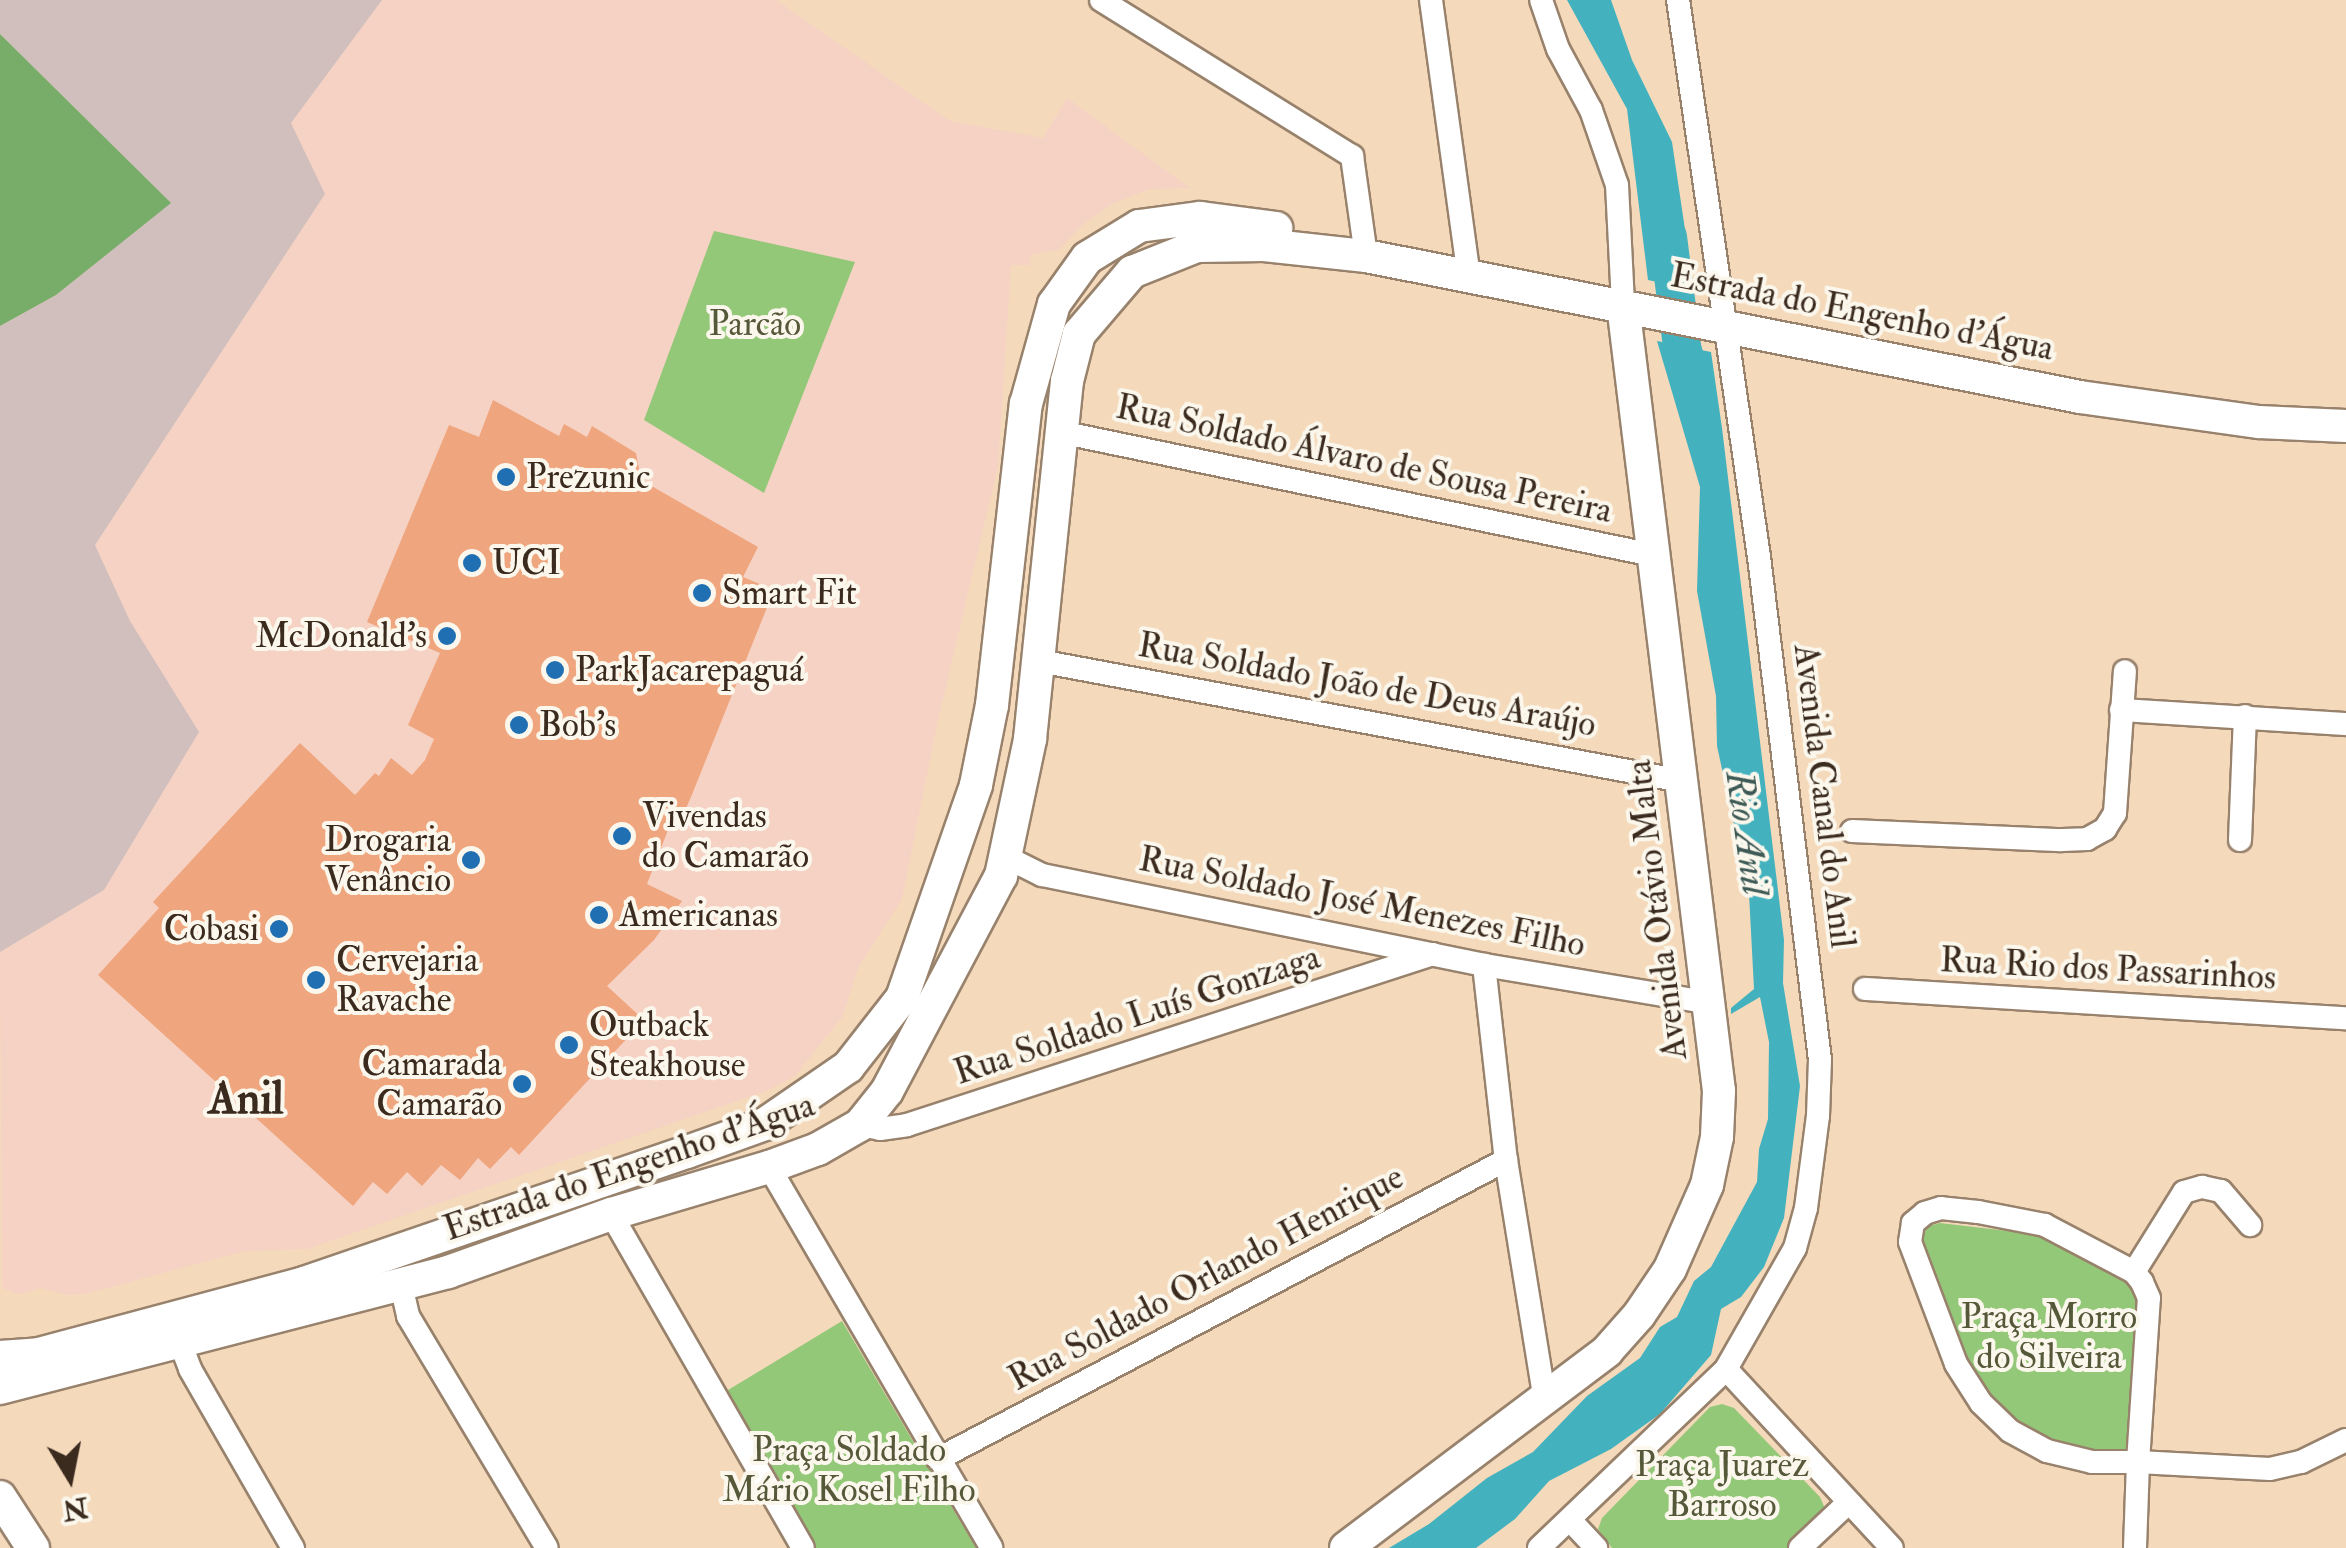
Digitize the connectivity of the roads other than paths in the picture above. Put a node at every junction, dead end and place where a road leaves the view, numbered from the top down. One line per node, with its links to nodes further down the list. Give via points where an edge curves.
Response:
1 (1101, 0): 6 (street, via 1352,156)
2 (1411, 0): 5 (street)
3 (1541, 0): 8 (street, Avenida Otávio Malta, via 1617,185)
4 (1678, 0): 9 (street, Avenida Canal do Anil)
5 (1432, 8): 7 (street)
6 (1366, 256): 7 (street, Estrada do Engenho d'Água); 11 (street, Estrada do Engenho d'Água, via 1197,246 1132,272 1079,334); 13 (street, Estrada do Engenho d'Água, via 1306,232 1180,218 1140,226 1087,258 1054,304 1026,404)
7 (1469, 276): 8 (street, Estrada do Engenho d'Água)
8 (1630, 306): 9 (street, Estrada do Engenho d'Água); 12 (street, Avenida Otávio Malta)
9 (1718, 324): 10 (street, Estrada do Engenho d'Água, via 2080,397 2260,422); 37 (street, Avenida Canal do Anil, via 1820,1060 1814,1163 1794,1248)
10 (2346, 426)
11 (1060, 432): 12 (street, Rua Soldado Álvaro de Sousa Pereira); 14 (street, Estrada do Engenho d'Água)
12 (1653, 554): 19 (street, Avenida Otávio Malta)
13 (1002, 612): 22 (street, via 1006,700 988,816 992,842); 36 (street, Estrada do Engenho d'Água, via 976,785 909,981 868,1046 825,1087 738,1134 304,1282 39,1354)
14 (1039, 661): 19 (street, Rua Soldado João de Deus Araújo); 22 (street, Estrada do Engenho d'Água)
15 (2125, 671): 16 (street)
16 (2121, 710): 17 (street); 20 (street, via 2115,813 2087,839)
17 (2245, 716): 18 (street); 21 (street)
18 (2346, 724)
19 (1682, 781): 26 (street, Avenida Otávio Malta)
20 (1852, 831)
21 (2240, 840)
22 (1006, 857): 23 (street, Rua Soldado José Menezes Filho, via 1042,875); 28 (street, Estrada do Engenho d'Água, via 942,996 888,1091)
23 (1433, 954): 24 (street, Rua Soldado José Menezes Filho); 28 (street, Rua Soldado Luís Gonzaga, via 907,1126)
24 (1484, 965): 26 (street, Rua Soldado José Menezes Filho); 29 (street)
25 (1865, 989): 27 (street, Rua Rio dos Passarinhos)
26 (1710, 1003): 39 (street, Avenida Otávio Malta, via 1717,1137 1693,1223 1640,1315 1608,1351)
27 (2346, 1018)
28 (860, 1124): 30 (street, Estrada do Engenho d'Água, via 818,1150)
29 (1506, 1160): 39 (street); 41 (street, Rua Soldado Orlando Henrique)
30 (769, 1167): 31 (street, Estrada do Engenho d'Água); 41 (street)
31 (612, 1214): 34 (street, Estrada do Engenho d'Água); 49 (street)
32 (2250, 1225): 33 (street, via 2222,1192 2184,1192)
33 (2134, 1272): 42 (street, via 2149,1298); 42 (street, via 2045,1225 1941,1208 1913,1223 1910,1242 1956,1364 1981,1403 2010,1431 2048,1451 2092,1462)
34 (400, 1286): 35 (street, Estrada do Engenho d'Água); 48 (street, via 408,1316)
35 (181, 1345): 38 (street, Estrada do Engenho d'Água); 47 (street)
36 (0, 1356)
37 (1726, 1369): 44 (street); 45 (street, Avenida Canal do Anil)
38 (0, 1388)
39 (1545, 1400): 51 (street, Avenida Otávio Malta)
40 (2346, 1440): 42 (street, via 2270,1469)
41 (938, 1459): 50 (street)
42 (2138, 1462): 56 (street)
43 (0, 1496): 46 (street)
44 (1849, 1502): 54 (street); 55 (street)
45 (1572, 1522): 52 (street, Avenida Canal do Anil); 53 (street)
46 (33, 1548)
47 (293, 1548)
48 (547, 1548)
49 (803, 1548)
50 (992, 1548)
51 (1346, 1548)
52 (1538, 1548)
53 (1596, 1548)
54 (1800, 1548)
55 (1892, 1548)
56 (2135, 1548)

